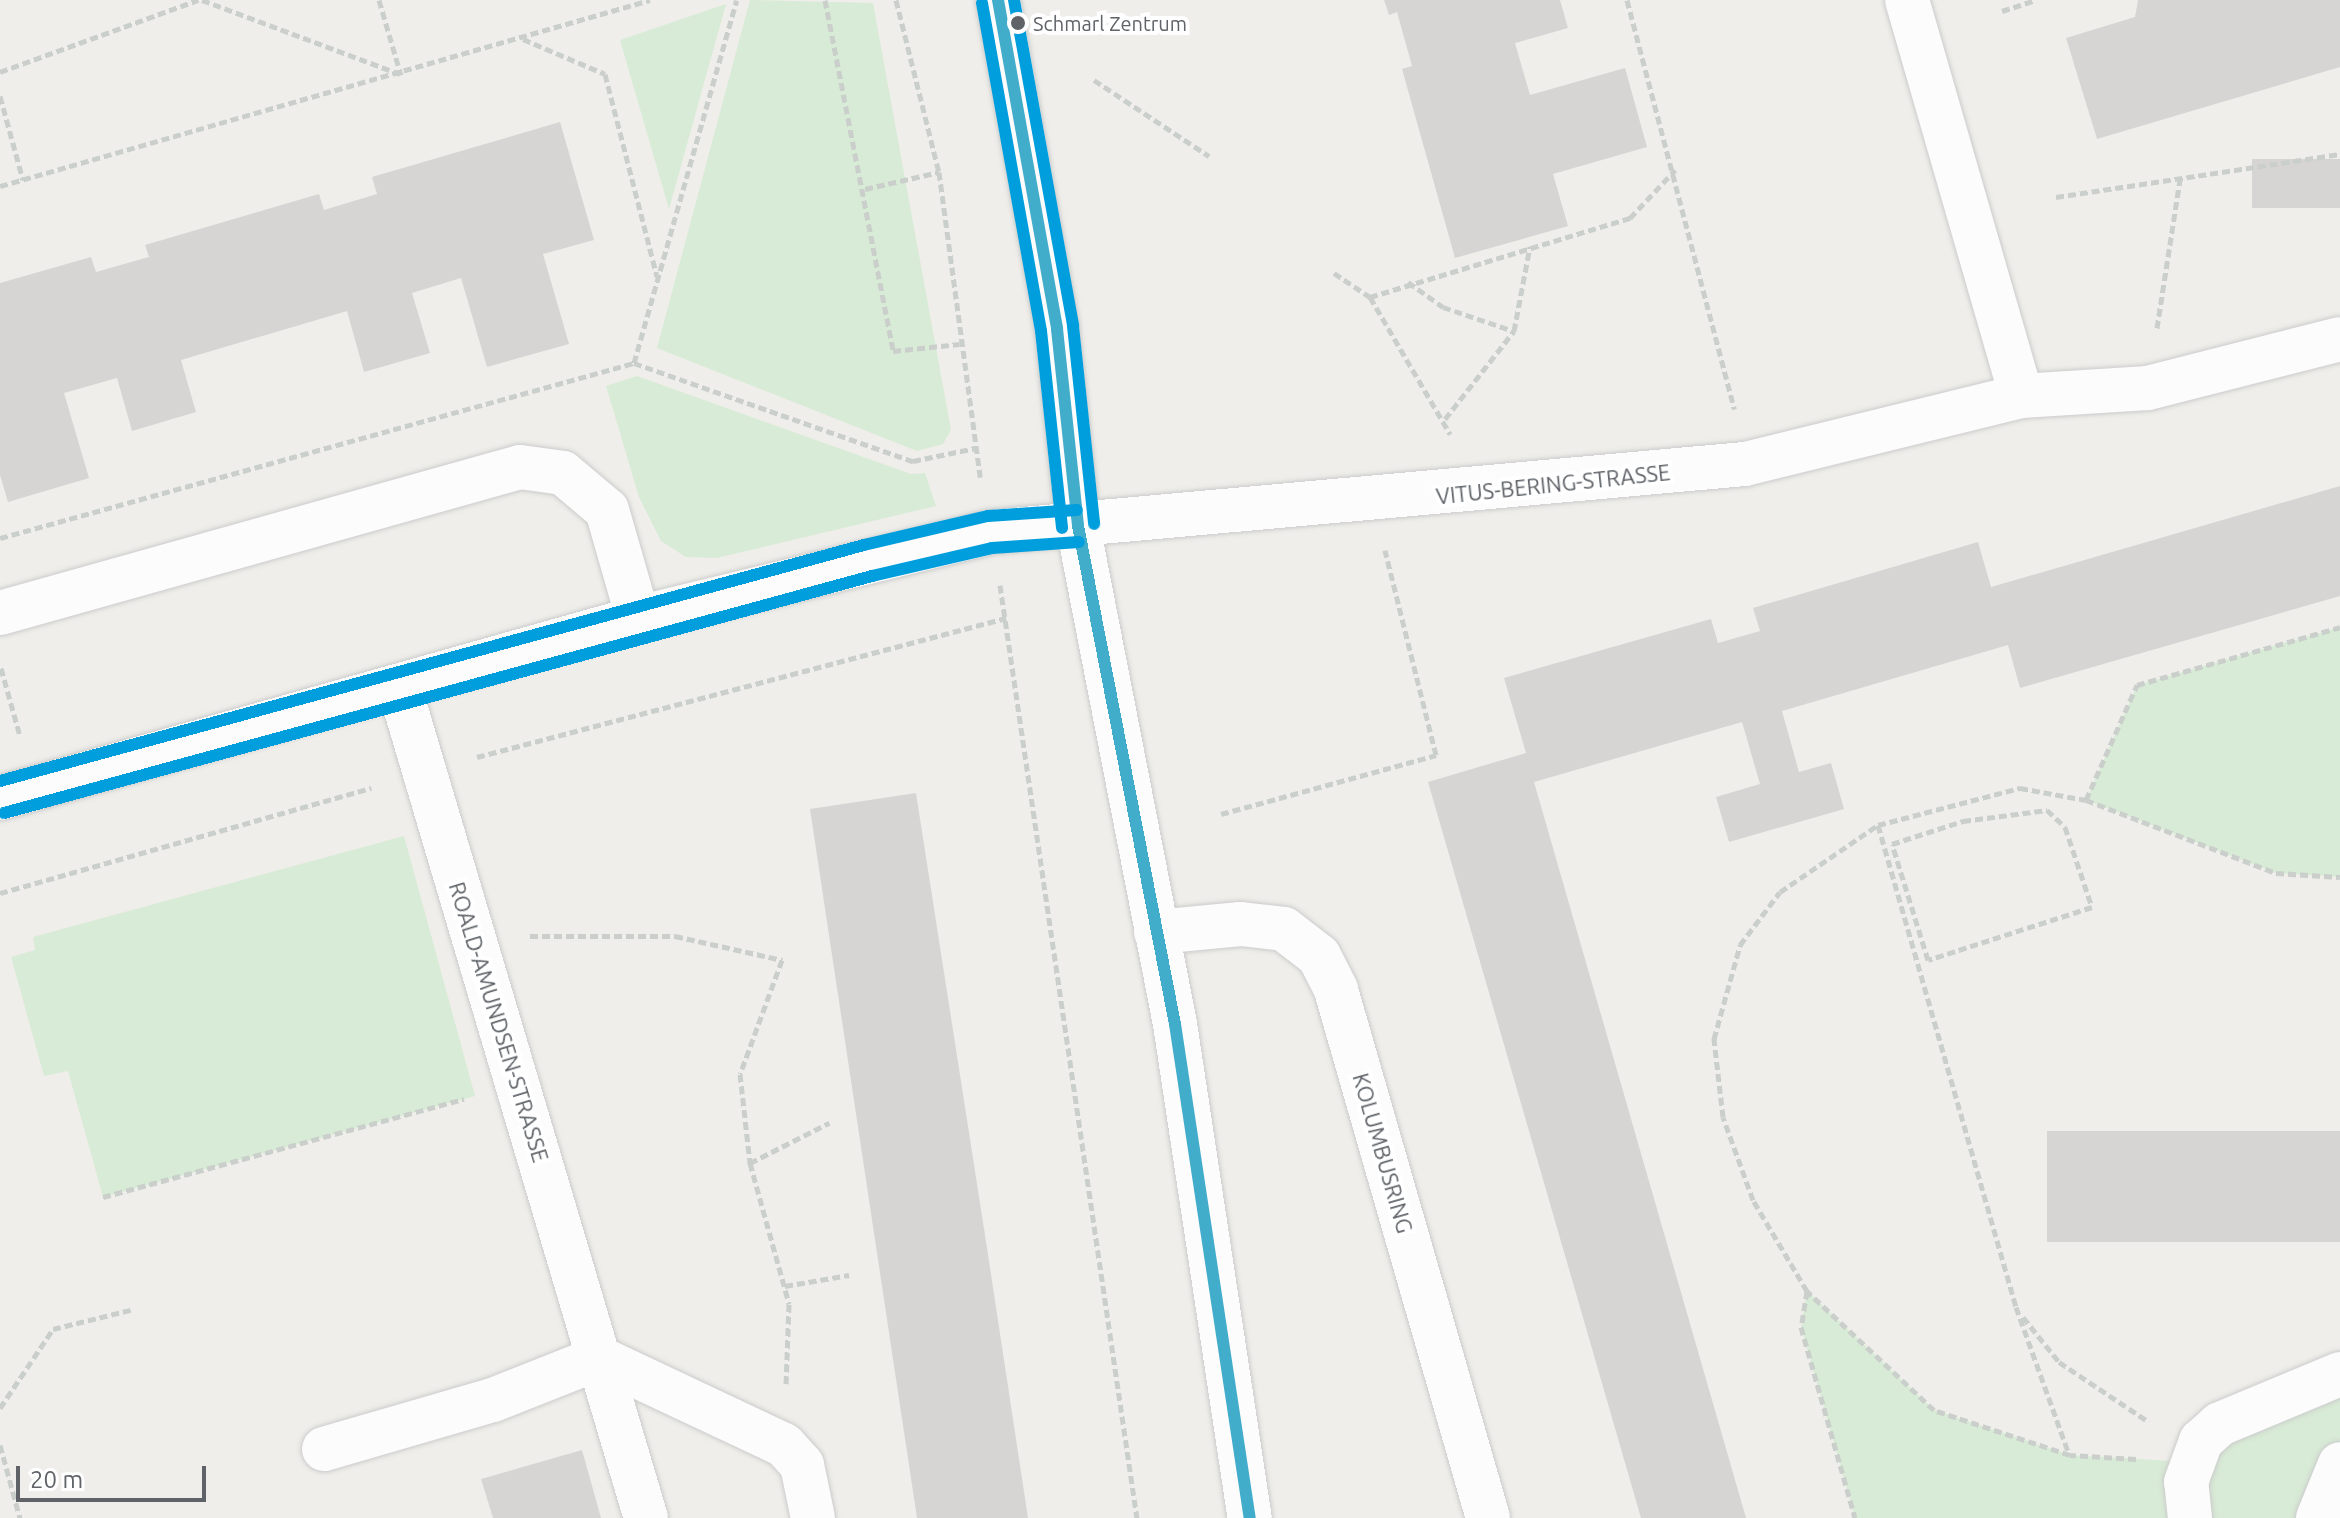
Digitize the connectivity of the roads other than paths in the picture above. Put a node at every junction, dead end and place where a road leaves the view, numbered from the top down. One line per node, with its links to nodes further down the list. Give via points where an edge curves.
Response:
1 (998, 0): 5 (street, via 1057,329)
2 (1907, 0): 4 (street)
3 (2340, 339): 4 (street, VITUS-BERING-STRASSE, via 2148,388)
4 (2021, 396): 5 (street, VITUS-BERING-STRASSE, via 1745,464)
5 (1078, 526): 7 (street, via 990,532); 10 (street)
6 (0, 613): 7 (street, via 520,467 563,473 607,510)
7 (638, 618): 8 (street)
8 (399, 686): 9 (street); 11 (street, ROALD-AMUNDSEN-STRASSE)
9 (18, 793)
10 (1156, 932): 17 (street); 18 (street, KOLUMBUSRING, via 1241,924 1284,929 1319,956 1336,990)
11 (599, 1358): 13 (street, via 493,1400); 15 (street, ROALD-AMUNDSEN-STRASSE); 16 (street, via 784,1445 802,1465)
12 (2340, 1374): 19 (street, via 2220,1424 2189,1462)
13 (324, 1449)
14 (2340, 1464): 20 (street)
15 (646, 1518)
16 (813, 1518)
17 (1250, 1518)
18 (1488, 1518)
19 (2190, 1518)
20 (2318, 1518)

